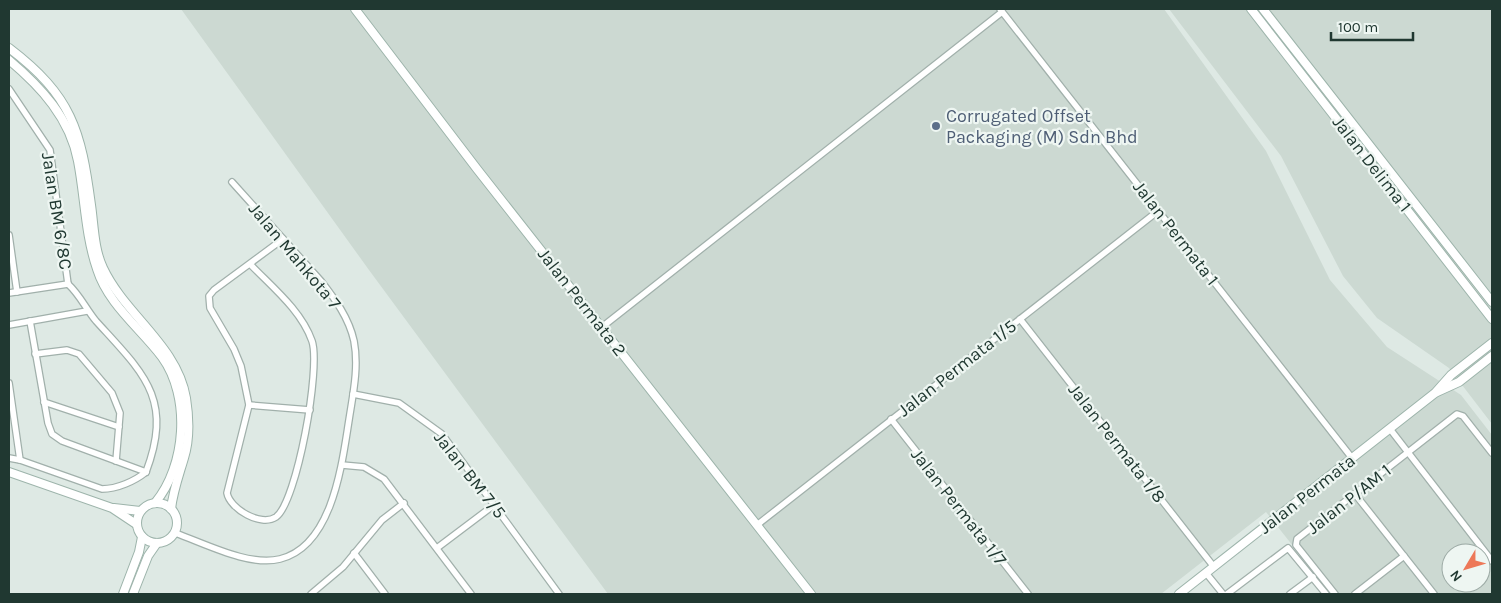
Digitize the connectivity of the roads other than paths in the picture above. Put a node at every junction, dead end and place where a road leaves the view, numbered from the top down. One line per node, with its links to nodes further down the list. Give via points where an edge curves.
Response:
1 (355, 9): 23 (street, Jalan Permata 2)
2 (1251, 9): 20 (street, Jalan Delima 1)
3 (1263, 9): 17 (street, Jalan Delima 1)
4 (1001, 10): 10 (street, Jalan Permata 1); 23 (street)
5 (9, 48): 8 (street, via 56,91 74,123)
6 (9, 60): 8 (street, via 54,104)
7 (9, 89): 14 (street, Jalan BM 6/8C, via 50,150)
8 (82, 160): 46 (street, via 88,234 97,270 110,295 162,358 181,413 179,446 166,488); 50 (street, via 95,240 103,268 117,291 168,354 186,396 187,444 172,494)
9 (232, 182): 12 (street, Jalan Mahkota 7)
10 (1158, 211): 19 (street, Jalan Permata 1/5); 39 (street, Jalan Permata 1)
11 (9, 235): 15 (street)
12 (283, 239): 13 (street); 29 (street, Jalan Mahkota 7, via 333,297 350,326 356,361)
13 (250, 264): 31 (street, via 214,290 209,300 210,308 241,366); 32 (street, via 293,308 312,341 314,379)
14 (68, 284): 15 (street); 18 (street, via 79,295)
15 (17, 292): 16 (street)
16 (9, 293)
17 (1492, 302)
18 (87, 311): 21 (street); 44 (street, via 136,365 152,393 157,438)
19 (1020, 318): 33 (street, Jalan Permata 1/5); 61 (street, Jalan Permata 1/8)
20 (1492, 319)
21 (30, 321): 22 (street); 25 (street)
22 (9, 326)
23 (602, 328): 53 (street, Jalan Permata 2)
24 (1492, 343): 28 (street, Jalan Permata, via 1451,375)
25 (36, 354): 30 (street); 34 (street, via 67,350 82,357 112,393 120,410)
26 (1492, 356): 28 (street, Jalan Permata, via 1459,382)
27 (9, 383): 40 (street)
28 (1435, 393): 35 (street, Jalan Permata)
29 (353, 394): 42 (street, Jalan Mahkota 7); 48 (street, Jalan BM 7/5, via 399,403 442,434)
30 (44, 402): 34 (street); 41 (street, via 48,426 56,438)
31 (249, 405): 32 (street); 32 (street, via 227,493 239,511 265,520 273,519 282,510 307,431)
32 (310, 410)
33 (891, 419): 53 (street, Jalan Permata 1/5); 71 (street, Jalan Permata 1/7)
34 (120, 427): 41 (street)
35 (1390, 429): 36 (street); 39 (street, Jalan Permata)
36 (1408, 452): 37 (street, Jalan P/AM 1, via 1459,414); 45 (street, Jalan P/AM 1); 60 (street)
37 (1492, 453)
38 (9, 458): 40 (street)
39 (1352, 458): 61 (street, Jalan Permata)
40 (20, 460): 44 (street, via 102,489 135,480)
41 (116, 461): 44 (street)
42 (342, 465): 47 (street, via 364,467 375,472); 54 (street, Jalan Mahkota 7, via 332,500 317,530 289,556 260,561 245,558)
43 (9, 472): 49 (street)
44 (146, 472)
45 (1355, 494): 59 (street); 76 (street, Jalan P/AM 1, via 1295,542)
46 (155, 503): 50 (street); 51 (street)
47 (404, 503): 57 (street); 58 (street, via 378,523)
48 (494, 505): 57 (street); 69 (street, Jalan BM 7/5)
49 (112, 508): 51 (street); 52 (street)
50 (171, 509): 54 (street, via 177,520)
51 (140, 511): 52 (street)
52 (136, 524): 55 (street)
53 (757, 525): 70 (street, Jalan Permata 2)
54 (174, 533): 56 (street)
55 (142, 537): 56 (street); 64 (street)
56 (157, 543): 65 (street, via 148,556)
57 (437, 548): 68 (street)
58 (354, 553): 66 (street, via 332,578); 67 (street)
59 (1404, 556): 77 (street); 78 (street)
60 (1492, 561)
61 (1214, 567): 62 (street, Jalan Permata)
62 (1206, 572): 72 (street, Jalan Permata); 73 (street)
63 (1313, 577): 73 (street, via 1290,548); 74 (street); 75 (street)
64 (123, 594)
65 (133, 594)
66 (311, 594)
67 (385, 594)
68 (471, 594)
69 (560, 594)
70 (811, 594)
71 (1028, 594)
72 (1179, 594)
73 (1225, 594)
74 (1290, 594)
75 (1326, 594)
76 (1335, 594)
77 (1355, 594)
78 (1434, 594)

